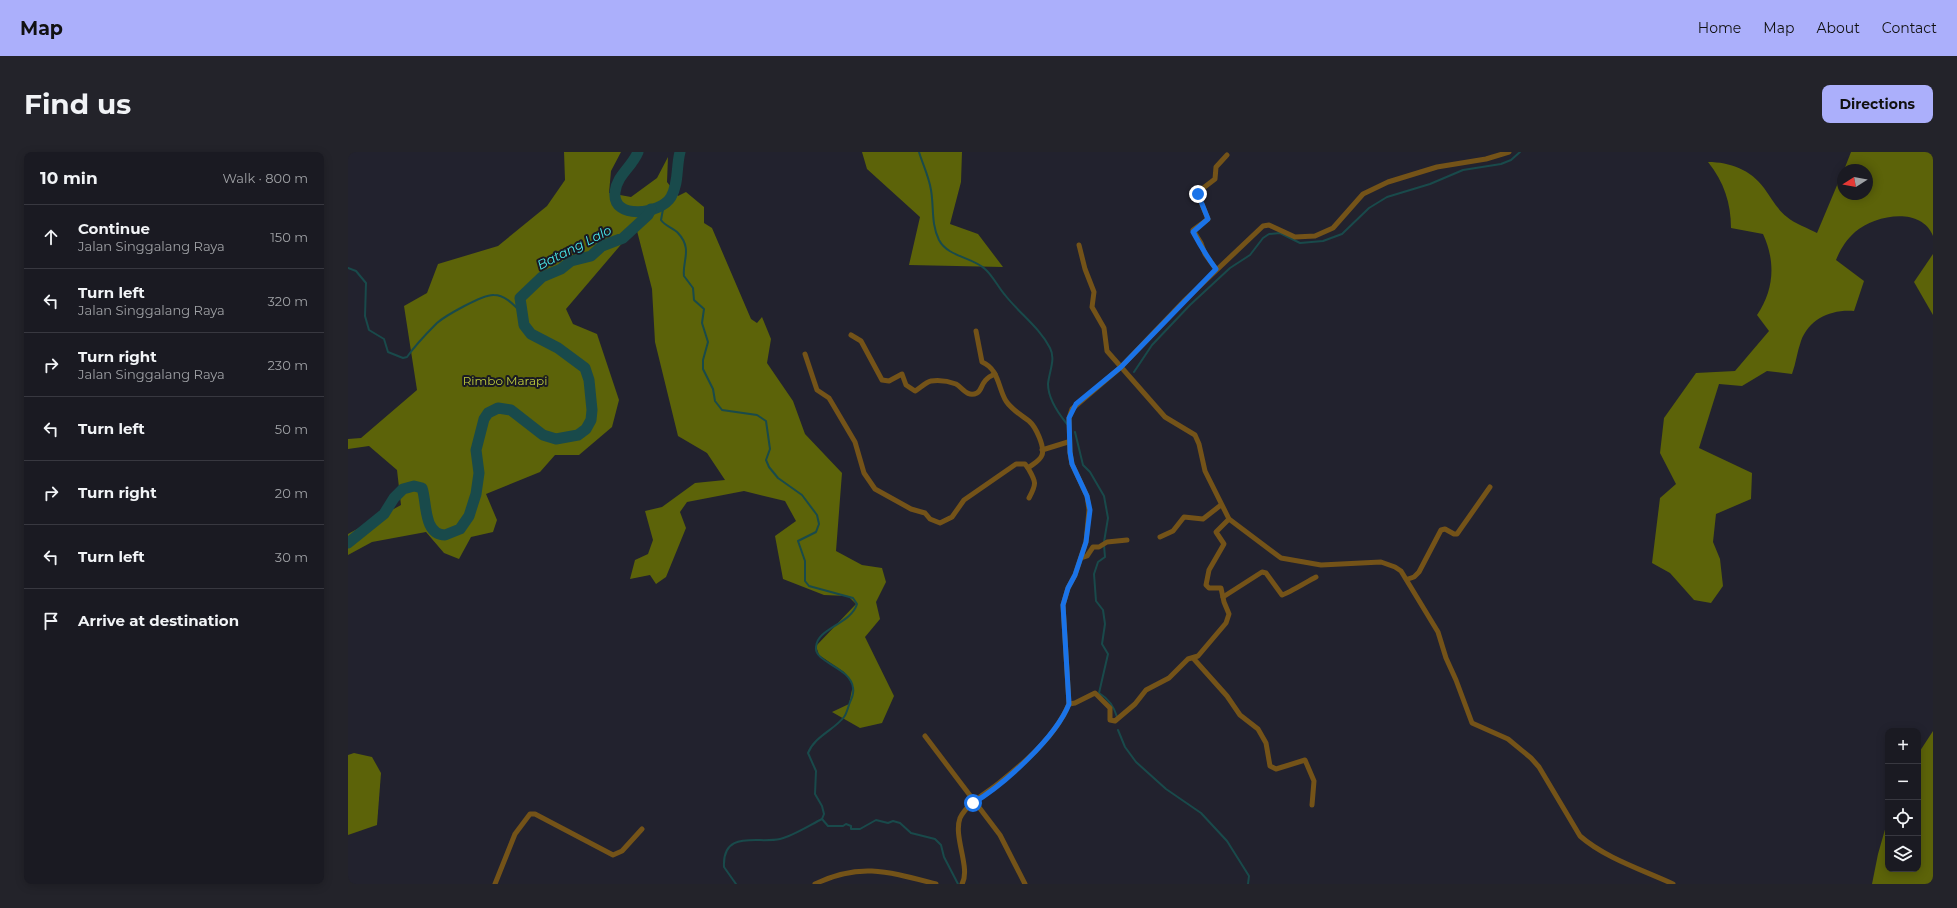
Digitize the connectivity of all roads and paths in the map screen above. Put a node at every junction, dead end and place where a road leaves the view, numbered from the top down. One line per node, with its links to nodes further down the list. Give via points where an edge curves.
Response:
1 (1509, 152): 4 (street, via 1486,160 1437,167 1388,182 1363,194 1333,228 1315,236 1295,237 1270,225 1263,226)
2 (1227, 156): 4 (street, via 1216,167 1215,179 1198,192 1208,219 1193,230)
3 (1079, 245): 8 (street, via 1094,292 1092,307 1104,328 1106,349)
4 (1216, 269): 8 (street)
5 (976, 331): 9 (street, via 981,360)
6 (851, 335): 9 (street, via 860,341 882,380 889,381 902,374 906,385 915,391 929,382 941,381 957,385 965,393 975,394 979,392 986,378)
7 (805, 354): 12 (street, via 817,390 829,398 854,442 864,473 871,485 910,509 925,513 930,519 940,522 947,520 964,500 1016,464 1025,464)
8 (1121, 367): 10 (street, via 1072,409); 15 (street, via 1165,417 1195,435 1204,468)
9 (995, 374): 11 (street, via 1007,402 1017,414 1031,422)
10 (1068, 442): 11 (street); 19 (street, via 1072,464 1087,496 1090,510 1089,528)
11 (1042, 450): 12 (street, via 1039,460)
12 (1028, 468): 14 (street, via 1035,480)
13 (1490, 487): 21 (street, via 1458,534 1441,530 1419,572)
14 (1029, 498)
15 (1221, 505): 16 (street); 17 (street, via 1203,519 1184,516 1173,531)
16 (1229, 519): 21 (street, via 1281,558 1321,565 1381,562 1395,567); 22 (street, via 1216,532 1224,544 1209,570 1206,585 1209,588 1221,588)
17 (1160, 537)
18 (1127, 540): 19 (street, via 1105,542 1099,547 1093,547 1087,556)
19 (1081, 558): 24 (street, via 1063,605)
20 (1316, 577): 22 (street, via 1282,595 1266,573 1262,572)
21 (1408, 579): 34 (street, via 1438,632 1472,724 1508,739 1531,758 1580,836 1586,841 1611,856)
22 (1223, 597): 23 (street, via 1229,613 1227,620 1198,656)
23 (1193, 658): 24 (street, via 1188,659 1169,678 1146,690 1135,704 1115,721 1110,720 1110,708 1095,693); 27 (street, via 1227,696 1240,715 1258,729 1266,743 1270,766 1276,769 1304,760 1314,781)
24 (1069, 704): 26 (street, via 1056,728 1028,757 999,784)
25 (925, 736): 26 (street)
26 (973, 803): 32 (street, via 960,818 964,876); 33 (street, via 1000,835)
27 (1312, 805)
28 (642, 829): 29 (street, via 622,851 613,855 535,814 530,814 515,834)
29 (495, 884)
30 (815, 884): 31 (street, via 834,876 862,870 889,873)
31 (936, 884)
32 (962, 884)
33 (1025, 884)
34 (1673, 884)

